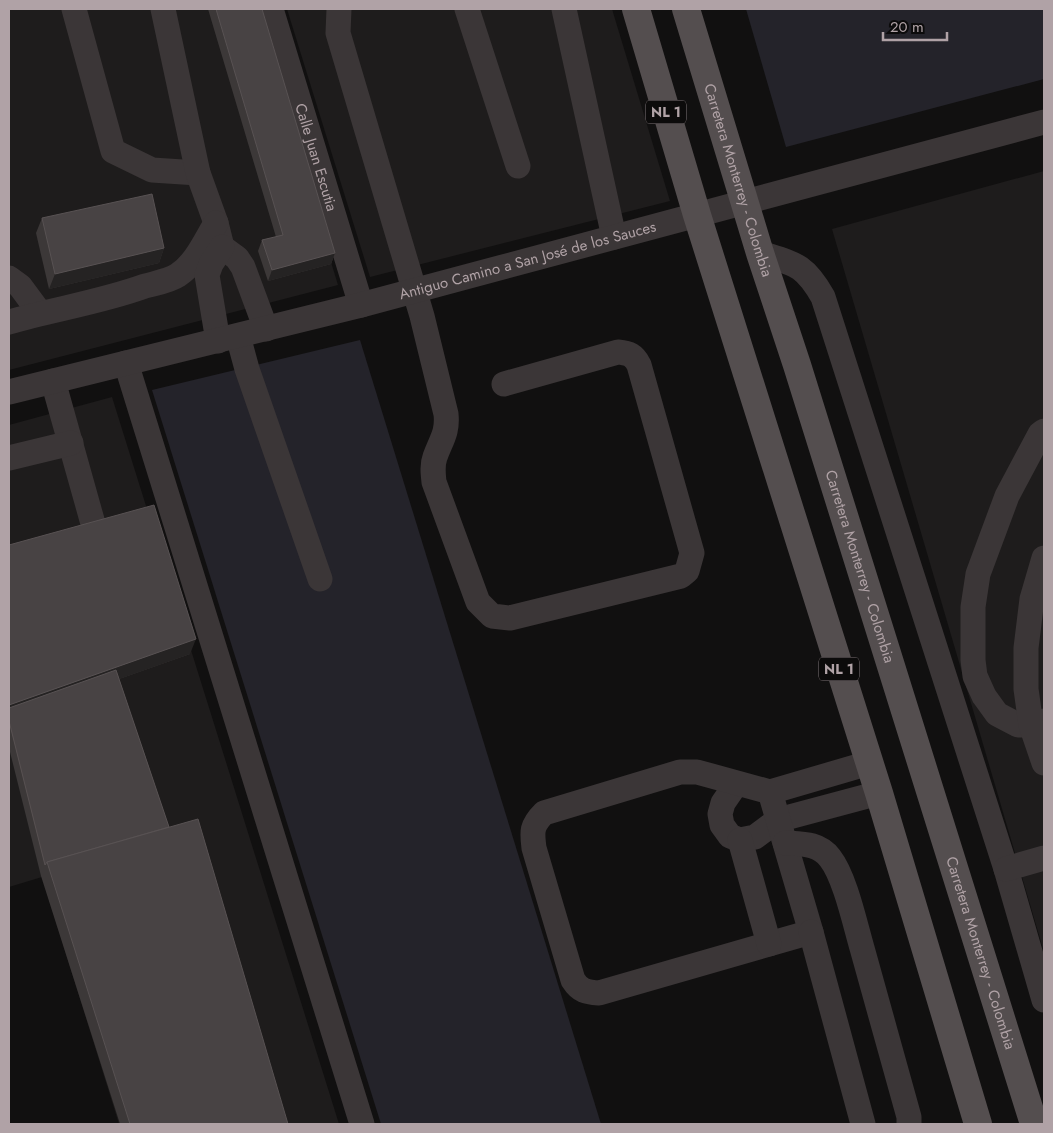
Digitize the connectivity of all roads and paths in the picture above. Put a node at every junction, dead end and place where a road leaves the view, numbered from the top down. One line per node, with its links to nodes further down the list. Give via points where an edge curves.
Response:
1 (74, 9): 11 (street, via 113,151 152,170)
2 (163, 9): 11 (street)
3 (271, 9): 20 (street, Calle Juan Escutia)
4 (339, 9): 19 (street, via 338,32)
5 (467, 9): 10 (street)
6 (564, 9): 15 (street)
7 (636, 9): 13 (main road, NL 1)
8 (686, 9): 12 (main road, Carretera Monterrey - Colombia)
9 (1044, 122): 12 (street, Antiguo Camino a San José de los Sauces)
10 (518, 166)
11 (198, 173): 14 (street)
12 (745, 203): 13 (street, Antiguo Camino a San José de los Sauces); 17 (main road, Carretera Monterrey - Colombia)
13 (697, 215): 15 (street, Antiguo Camino a San José de los Sauces); 36 (main road, NL 1)
14 (216, 223): 16 (street); 21 (street, via 195,260 177,275 120,294)
15 (614, 237): 19 (street, Antiguo Camino a San José de los Sauces)
16 (222, 247): 23 (street, via 243,267); 24 (street, via 210,264 207,275)
17 (760, 253): 44 (street, via 794,264 812,278 823,298); 52 (main road, Carretera Monterrey - Colombia)
18 (9, 278): 21 (street, via 20,286)
19 (414, 291): 20 (street, Antiguo Camino a San José de los Sauces); 27 (street, via 448,426 434,458 434,482 478,602 492,616 510,618 681,576 687,570 692,552 635,357 628,352 618,352)
20 (361, 305): 23 (street, Antiguo Camino a San José de los Sauces)
21 (40, 313): 22 (street)
22 (9, 322)
23 (266, 329): 24 (street, Antiguo Camino a San José de los Sauces)
24 (228, 338): 25 (street, Antiguo Camino a San José de los Sauces); 34 (street, via 247,369)
25 (126, 363): 26 (street, Antiguo Camino a San José de los Sauces); 48 (street)
26 (53, 381): 28 (street, Antiguo Camino a San José de los Sauces); 30 (street)
27 (504, 384)
28 (9, 392)
29 (1044, 431): 35 (street, via 1007,496 978,574 973,607 972,660 984,696 997,714 1018,725)
30 (70, 443): 31 (street); 32 (street)
31 (9, 458)
32 (92, 520)
33 (1042, 571): 35 (street, via 1032,600 1026,648 1026,689)
34 (320, 579)
35 (1037, 723): 37 (street)
36 (869, 763): 39 (street); 40 (main road, NL 1)
37 (1044, 763)
38 (736, 784): 39 (street); 42 (street, via 723,803 720,814 722,825 730,836); 46 (street, via 697,772 680,772 544,813 535,822 532,834 534,848 573,980 586,992 599,993)
39 (770, 792): 41 (street)
40 (879, 793): 41 (street); 51 (main road, NL 1)
41 (782, 831): 42 (street); 45 (street); 50 (street, via 821,848 838,872 852,911)
42 (740, 840): 46 (street)
43 (1044, 858): 44 (street)
44 (1006, 869): 47 (street)
45 (811, 932): 46 (street); 49 (street)
46 (769, 944)
47 (1044, 1000)
48 (362, 1124)
49 (863, 1124)
50 (909, 1124)
51 (978, 1124)
52 (1034, 1124)

